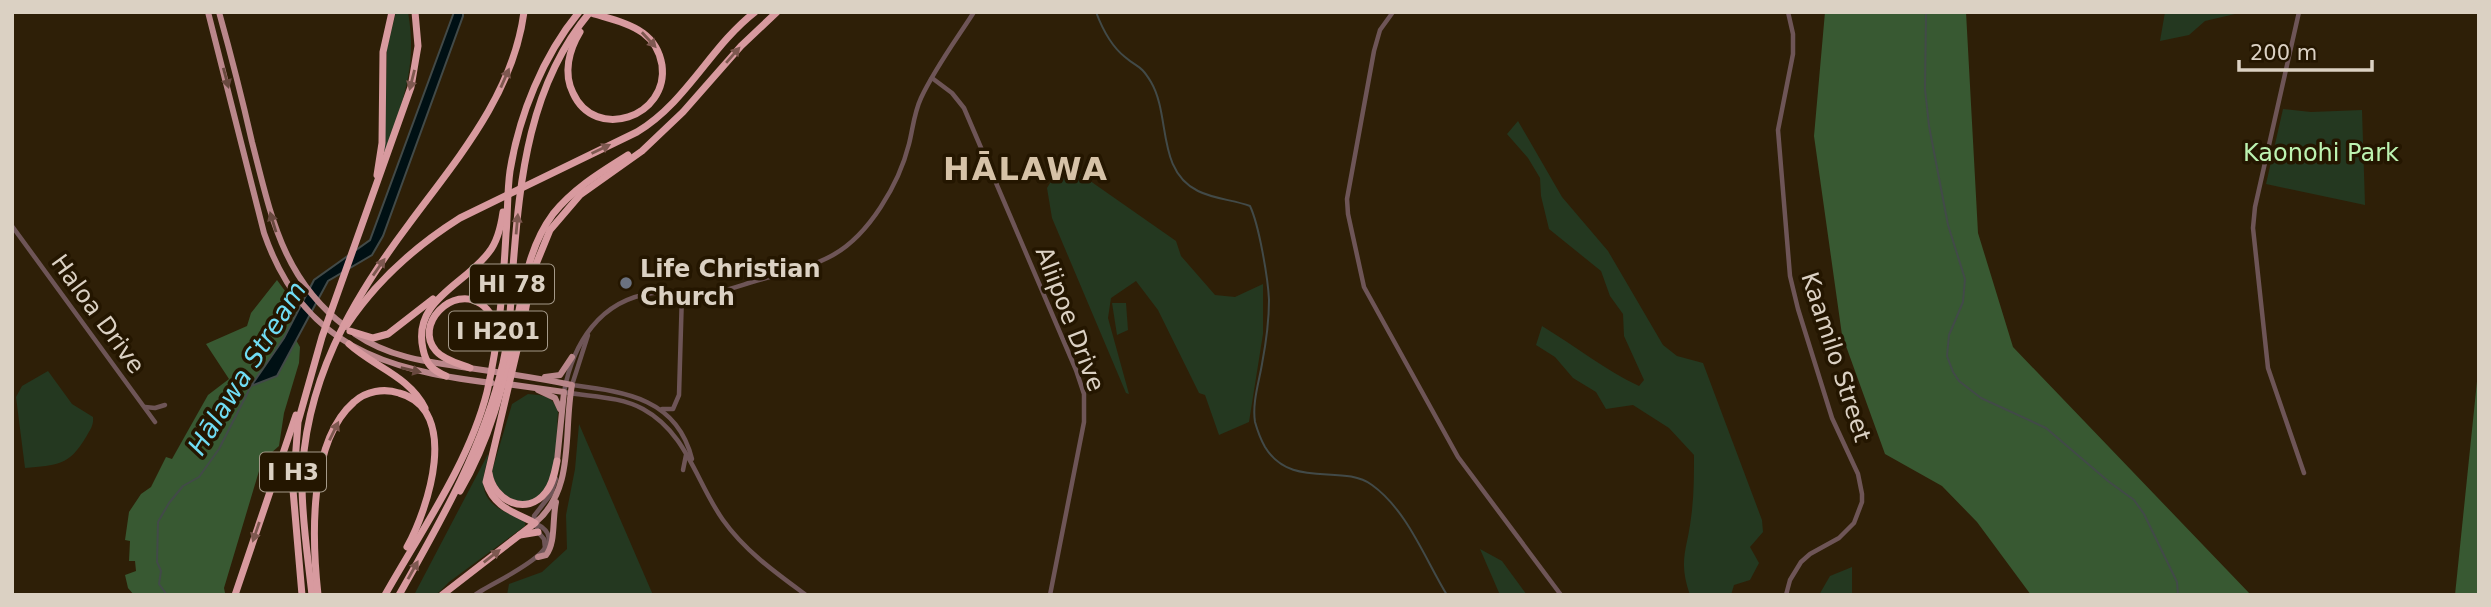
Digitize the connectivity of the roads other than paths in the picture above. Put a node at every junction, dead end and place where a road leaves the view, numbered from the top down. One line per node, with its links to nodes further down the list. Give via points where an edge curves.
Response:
1 (208, 12): 23 (main road, one-way to 23, via 271,253 289,288 314,317)
2 (219, 12): 21 (main road, one-way to 2, via 322,307 288,261 271,219)
3 (392, 12): 17 (highway, via 383,52 380,158)
4 (415, 12): 17 (highway, one-way to 17, via 418,46 414,73)
5 (524, 12): 37 (highway, one-way to 5, via 319,381 350,311 497,96 514,58)
6 (755, 12): 37 (highway, one-way to 6, via 347,325 370,293 419,245 460,218 637,132 684,93 722,43)
7 (777, 12): 15 (highway, one-way to 7)
8 (974, 12): 14 (street)
9 (1393, 12): 66 (street, via 1380,30 1374,51 1348,183 1348,214 1364,287 1458,457)
10 (1788, 12): 67 (street, Kaamilo Street, via 1793,54 1778,130 1790,276 1832,418 1857,474 1862,502 1854,523 1839,538 1801,562)
11 (2299, 12): 45 (street, via 2253,228 2268,368)
12 (575, 15): 16 (highway, I H201, via 548,58 526,112)
13 (589, 16): 13 (highway, one-way to 13, via 638,30 659,54 663,68 659,89 651,103 633,116 620,120 598,117 580,105 572,91 570,58); 51 (highway, HI 78, one-way to 13, via 475,452 492,407 509,330 527,145 548,82)
14 (932, 78): 20 (street, via 915,111 906,152 892,185 851,243 809,266 719,292); 65 (street, Aliipoe Drive, via 964,108 1084,394 1084,422)
15 (671, 123): 41 (highway, via 642,151 573,201 545,240 532,274); 51 (highway, via 579,188 540,235 524,276 508,364 488,435)
16 (511, 170): 19 (highway, via 494,244); 46 (highway, I H201, via 495,355 478,421)
17 (364, 219): 24 (highway, I H3)
18 (12, 226): 34 (street, Haloa Drive)
19 (457, 283): 21 (highway, via 388,334 373,338); 26 (highway, via 434,303 421,326 422,348)
20 (682, 293): 22 (street, via 627,300); 35 (street, via 678,402 670,410)
21 (350, 331): 26 (main road, via 379,349)
22 (589, 331): 25 (street); 30 (street)
23 (349, 344): 28 (main road, one-way to 28, via 398,366); 38 (highway, via 399,377)
24 (317, 351): 55 (highway, one-way to 55); 56 (highway, I H3, via 300,415 293,472)
25 (572, 357): 29 (main road, via 560,375); 30 (street)
26 (431, 364): 27 (main road); 28 (highway)
27 (474, 369): 29 (main road); 46 (highway, via 437,352 430,340 439,309 456,299 467,298 487,309 495,336 475,421)
28 (446, 376): 31 (main road)
29 (534, 377): 30 (main road)
30 (569, 384): 32 (main road); 35 (street, via 622,392)
31 (529, 387): 32 (main road); 36 (main road, via 551,395)
32 (567, 392): 36 (main road); 40 (street, via 642,408); 47 (main road, via 564,473)
33 (165, 405): 34 (street)
34 (144, 407): 39 (street, Haloa Drive)
35 (656, 407): 43 (street, via 680,430)
36 (561, 414): 42 (main road)
37 (310, 417): 57 (highway, I H3, via 302,483)
38 (430, 417): 58 (highway, one-way to 38, via 317,498 329,441 340,419 363,395 383,390 405,394); 59 (highway, via 435,456 424,511)
39 (155, 422)
40 (684, 448): 43 (street); 44 (street)
41 (491, 455): 42 (highway, via 493,488 517,504 534,502 546,492); 48 (highway, via 486,482 494,500)
42 (558, 461): 48 (street, via 554,485 535,512)
43 (694, 466): 64 (street, via 709,498 740,541)
44 (683, 470)
45 (2304, 473)
46 (448, 483): 59 (highway, I H201)
47 (557, 496): 48 (main road); 53 (main road, via 552,544 546,555)
48 (536, 523): 49 (street); 50 (highway); 52 (street, via 548,534)
49 (538, 532): 50 (highway); 52 (street)
50 (519, 536): 54 (highway, one-way to 50)
51 (427, 545): 60 (highway, one-way to 51)
52 (544, 551): 53 (street)
53 (538, 558): 63 (street)
54 (465, 577): 61 (highway); 62 (highway)
55 (235, 595)
56 (302, 595)
57 (312, 595)
58 (318, 595)
59 (384, 595)
60 (399, 595)
61 (442, 595)
62 (448, 595)
63 (475, 595)
64 (806, 595)
65 (1050, 595)
66 (1561, 595)
67 (1786, 595)

